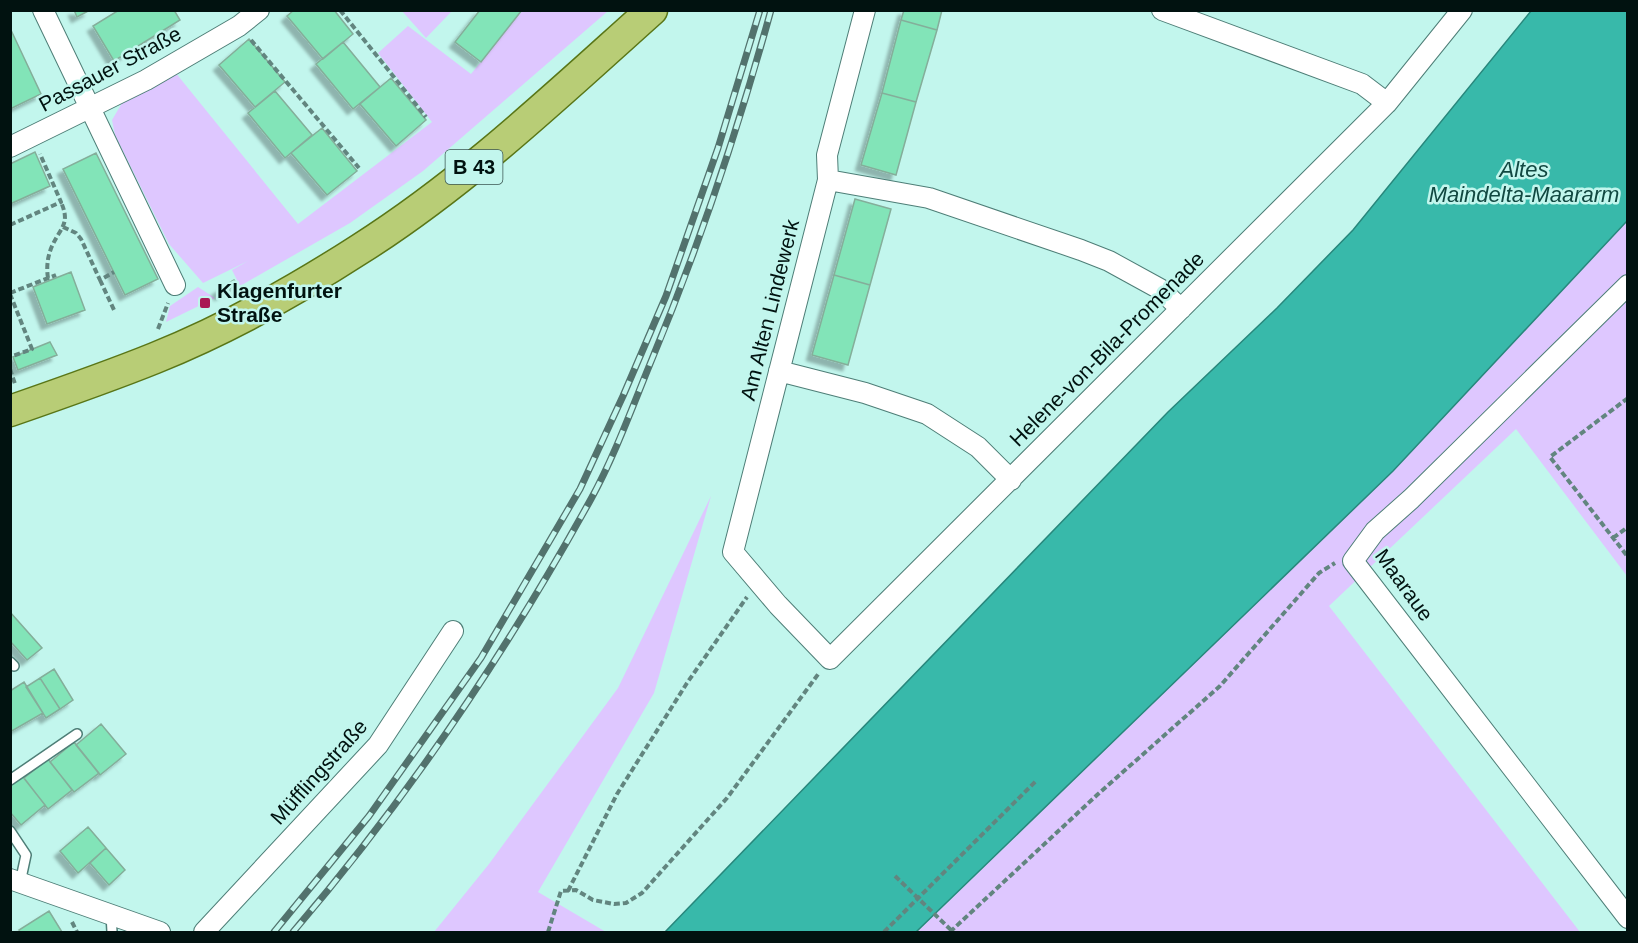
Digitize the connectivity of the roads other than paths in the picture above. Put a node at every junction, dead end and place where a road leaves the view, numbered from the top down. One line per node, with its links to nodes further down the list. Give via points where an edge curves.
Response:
1 (43, 10): 8 (street)
2 (260, 10): 8 (street, Passauer Straße, via 146,80)
3 (652, 10): 15 (main road, B 43, via 498,147 362,248 286,293 157,357)
4 (865, 10): 10 (street, Am Alten Lindewerk, via 827,155)
5 (1162, 10): 7 (street, via 1362,84)
6 (1462, 10): 7 (street, Helene-von-Bila-Promenade)
7 (1387, 103): 13 (street, Helene-von-Bila-Promenade)
8 (91, 108): 9 (street, Passauer Straße); 11 (street)
9 (10, 147)
10 (828, 180): 13 (street, via 929,198 1081,250 1160,290); 14 (street, Am Alten Lindewerk)
11 (175, 285)
12 (1628, 285): 23 (street, Maaraue, via 1375,531 1353,561)
13 (1181, 309): 16 (street, Helene-von-Bila-Promenade)
14 (779, 371): 16 (street, via 927,414 978,447); 17 (street, Am Alten Lindewerk, via 733,552)
15 (13, 398)
16 (1011, 480): 17 (street, Helene-von-Bila-Promenade, via 830,659)
17 (778, 605)
18 (453, 631): 26 (street, Müfflingstraße, via 378,745)
19 (76, 734): 20 (lane)
20 (10, 780)
21 (10, 831): 22 (lane, via 26,855)
22 (15, 881): 24 (street)
23 (1628, 918)
24 (111, 923): 25 (street)
25 (160, 933)
26 (204, 933)

